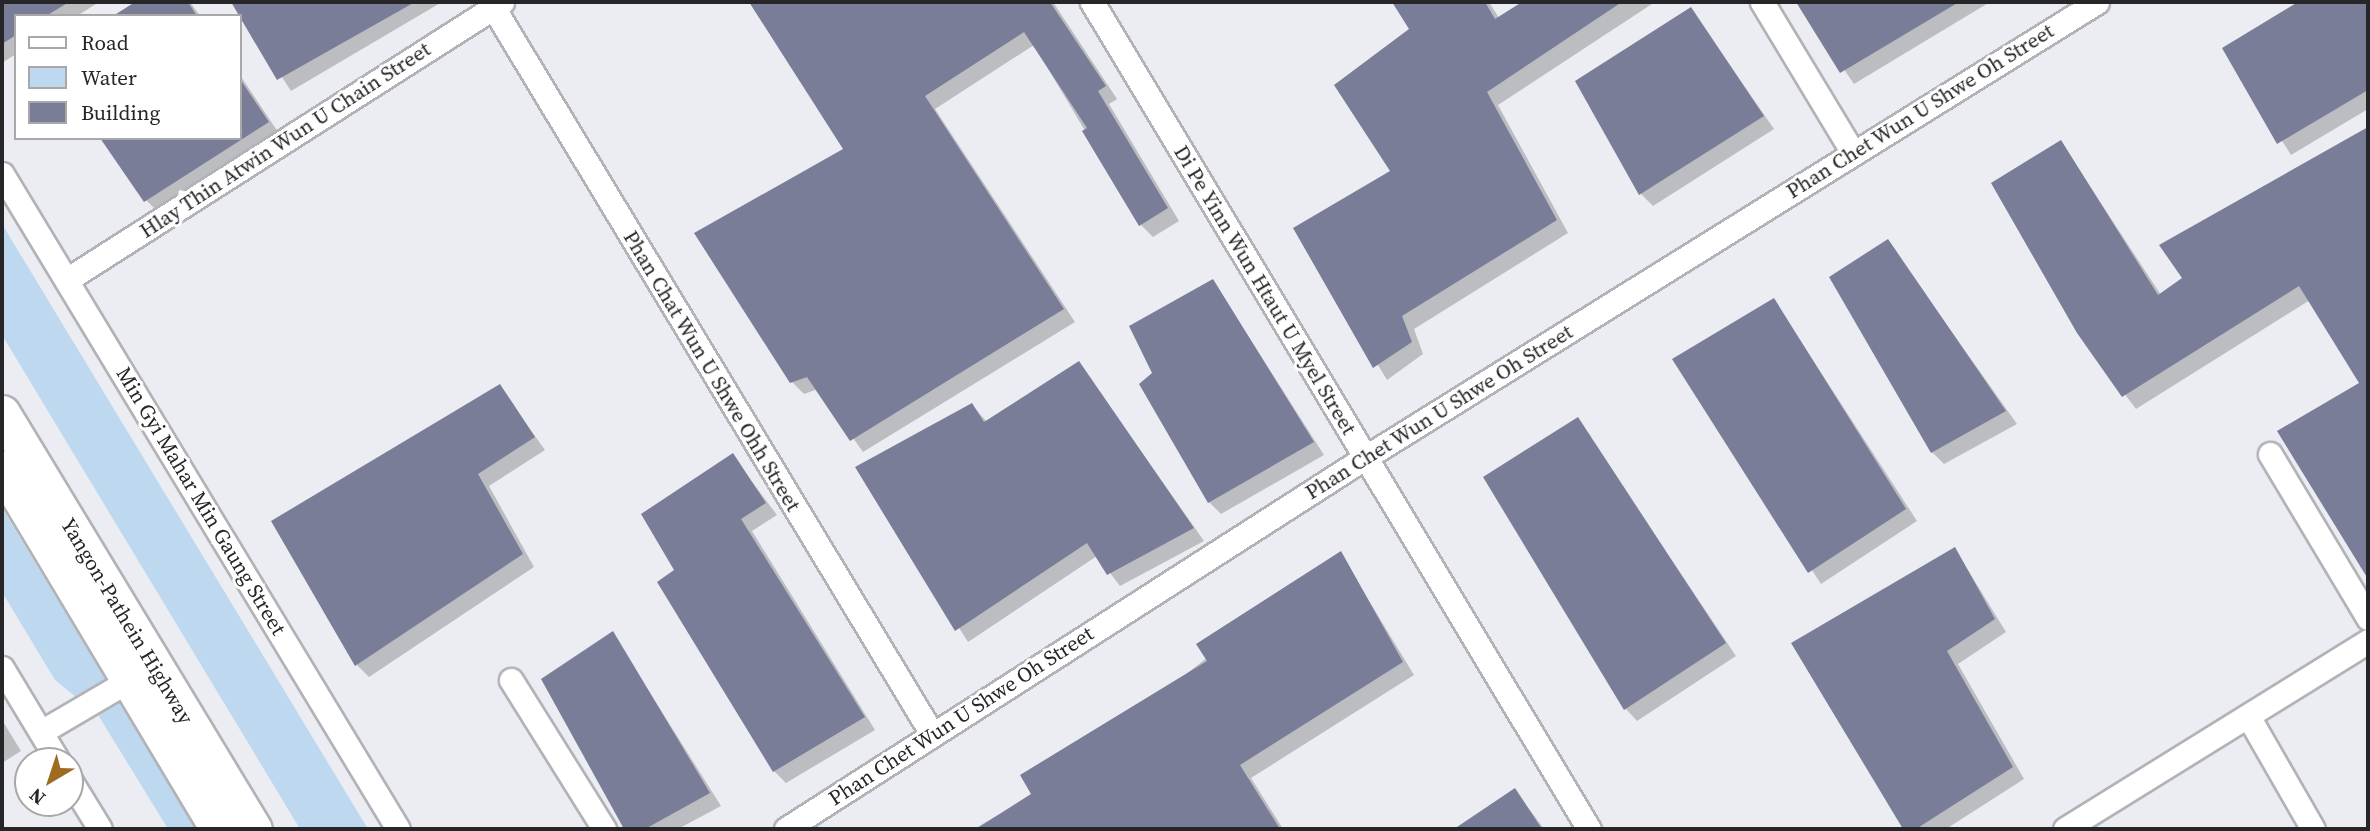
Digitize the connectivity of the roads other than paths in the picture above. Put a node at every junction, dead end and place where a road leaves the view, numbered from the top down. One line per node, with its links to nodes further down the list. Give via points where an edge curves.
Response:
1 (1092, 2): 10 (street, Di Pe Yinn Wun Htaut U Myel Street)
2 (1762, 2): 5 (street)
3 (2097, 2): 5 (street, Phan Chet Wun U Shwe Oh Street)
4 (498, 5): 7 (street, Hlay Thin Atwin Wun U Chain Street); 19 (street, Phan Chat Wun U Shwe Ohh Street)
5 (1853, 153): 10 (street, Phan Chet Wun U Shwe Oh Street)
6 (2, 174): 7 (street, Min Gyi Mahar Min Gaung Street)
7 (68, 279): 25 (street, Min Gyi Mahar Min Gaung Street)
8 (2, 413): 24 (main road, Yangon-Pathein Highway)
9 (2270, 454): 12 (street)
10 (1366, 457): 19 (street, Phan Chet Wun U Shwe Oh Street); 28 (street, Di Pe Yinn Wun Htaut U Myel Street)
11 (2, 468): 16 (main road, Yangon-Pathein Highway)
12 (2368, 618)
13 (2368, 641): 17 (street)
14 (2, 668): 18 (street)
15 (511, 680): 26 (street)
16 (124, 683): 18 (street); 23 (main road, Yangon-Pathein Highway)
17 (2248, 716): 29 (street); 30 (street)
18 (41, 732): 20 (street)
19 (932, 734): 27 (street, Phan Chet Wun U Shwe Oh Street)
20 (50, 747)
21 (84, 803): 22 (street)
22 (100, 829)
23 (218, 829)
24 (254, 829)
25 (398, 829)
26 (604, 829)
27 (786, 829)
28 (1589, 829)
29 (2065, 829)
30 (2313, 829)

